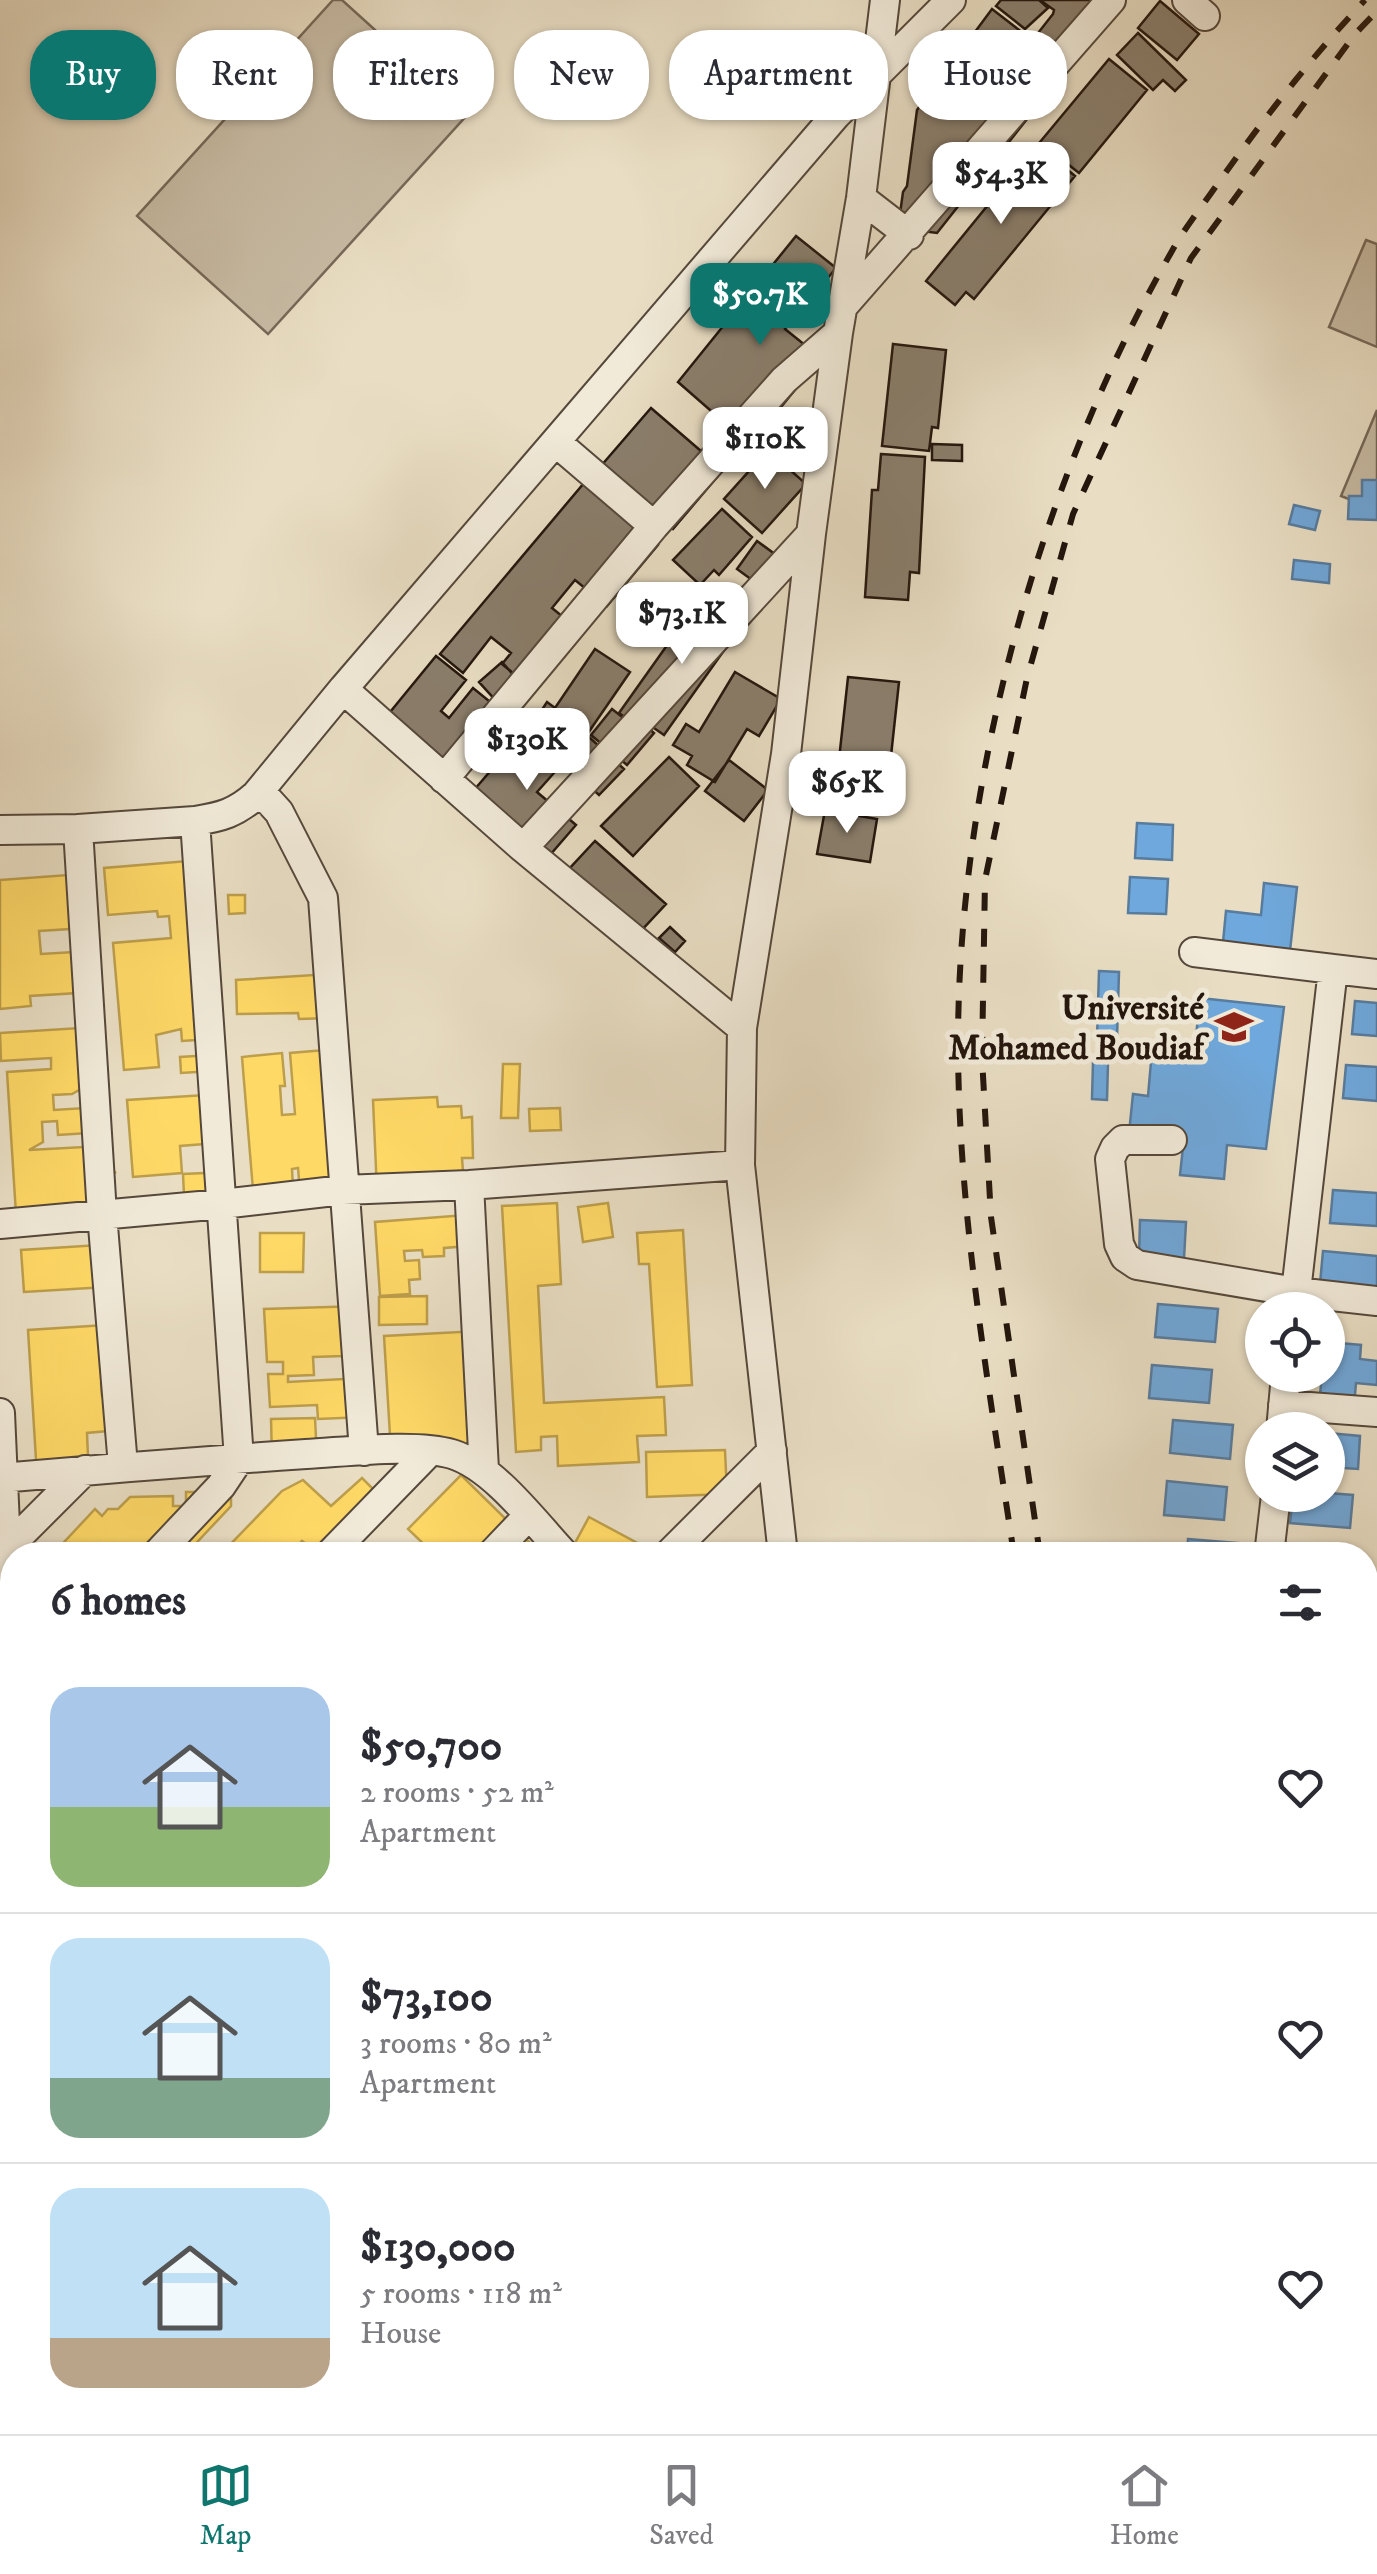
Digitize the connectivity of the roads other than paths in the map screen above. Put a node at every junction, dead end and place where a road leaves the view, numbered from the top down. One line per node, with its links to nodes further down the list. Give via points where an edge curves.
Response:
1 (884, 0): 4 (street)
2 (950, 0): 5 (street)
3 (1111, 0): 9 (street)
4 (880, 30)
5 (888, 62)
6 (832, 120): 12 (street)
7 (869, 120): 8 (street)
8 (861, 198): 9 (street); 10 (street)
9 (909, 235): 10 (street)
10 (846, 304): 11 (street)
11 (838, 332): 13 (street, via 784,380); 14 (street)
12 (557, 443): 13 (street); 15 (street)
13 (654, 526): 16 (street)
14 (811, 534): 21 (street); 25 (street, via 786,754)
15 (343, 688): 16 (street); 17 (street)
16 (444, 779): 21 (street)
17 (256, 795): 18 (street, via 224,817); 29 (street, via 279,812 323,898)
18 (195, 821): 19 (street); 30 (street)
19 (78, 829): 20 (street); 31 (street)
20 (0, 830)
21 (523, 848): 25 (street)
22 (1194, 952): 23 (street)
23 (1332, 970): 24 (street); 34 (street)
24 (1377, 974)
25 (742, 1028): 27 (street)
26 (1172, 1140): 33 (street, via 1123,1140 1114,1148 1110,1159 1125,1257)
27 (740, 1164): 28 (street); 42 (street)
28 (468, 1185): 29 (street); 46 (street)
29 (343, 1190): 30 (street); 40 (street)
30 (222, 1204): 31 (street); 43 (street)
31 (102, 1214): 32 (street); 44 (street)
32 (0, 1224)
33 (1256, 1292)
34 (1296, 1292)
35 (1345, 1301): 36 (street)
36 (1377, 1301)
37 (1377, 1412): 39 (street)
38 (0, 1413): 47 (street)
39 (1345, 1414)
40 (364, 1451): 41 (street); 43 (street)
41 (430, 1451): 46 (street); 53 (street)
42 (772, 1451): 56 (street); 57 (street)
43 (239, 1459): 44 (street); 52 (street)
44 (123, 1466): 45 (street)
45 (85, 1470): 47 (street); 51 (street)
46 (484, 1470): 49 (street)
47 (2, 1478): 50 (street)
48 (1274, 1512): 58 (street)
49 (528, 1516): 54 (street); 55 (street)
50 (2, 1542)
51 (18, 1542)
52 (168, 1542)
53 (342, 1542)
54 (503, 1542)
55 (553, 1542)
56 (681, 1542)
57 (781, 1542)
58 (1271, 1542)

